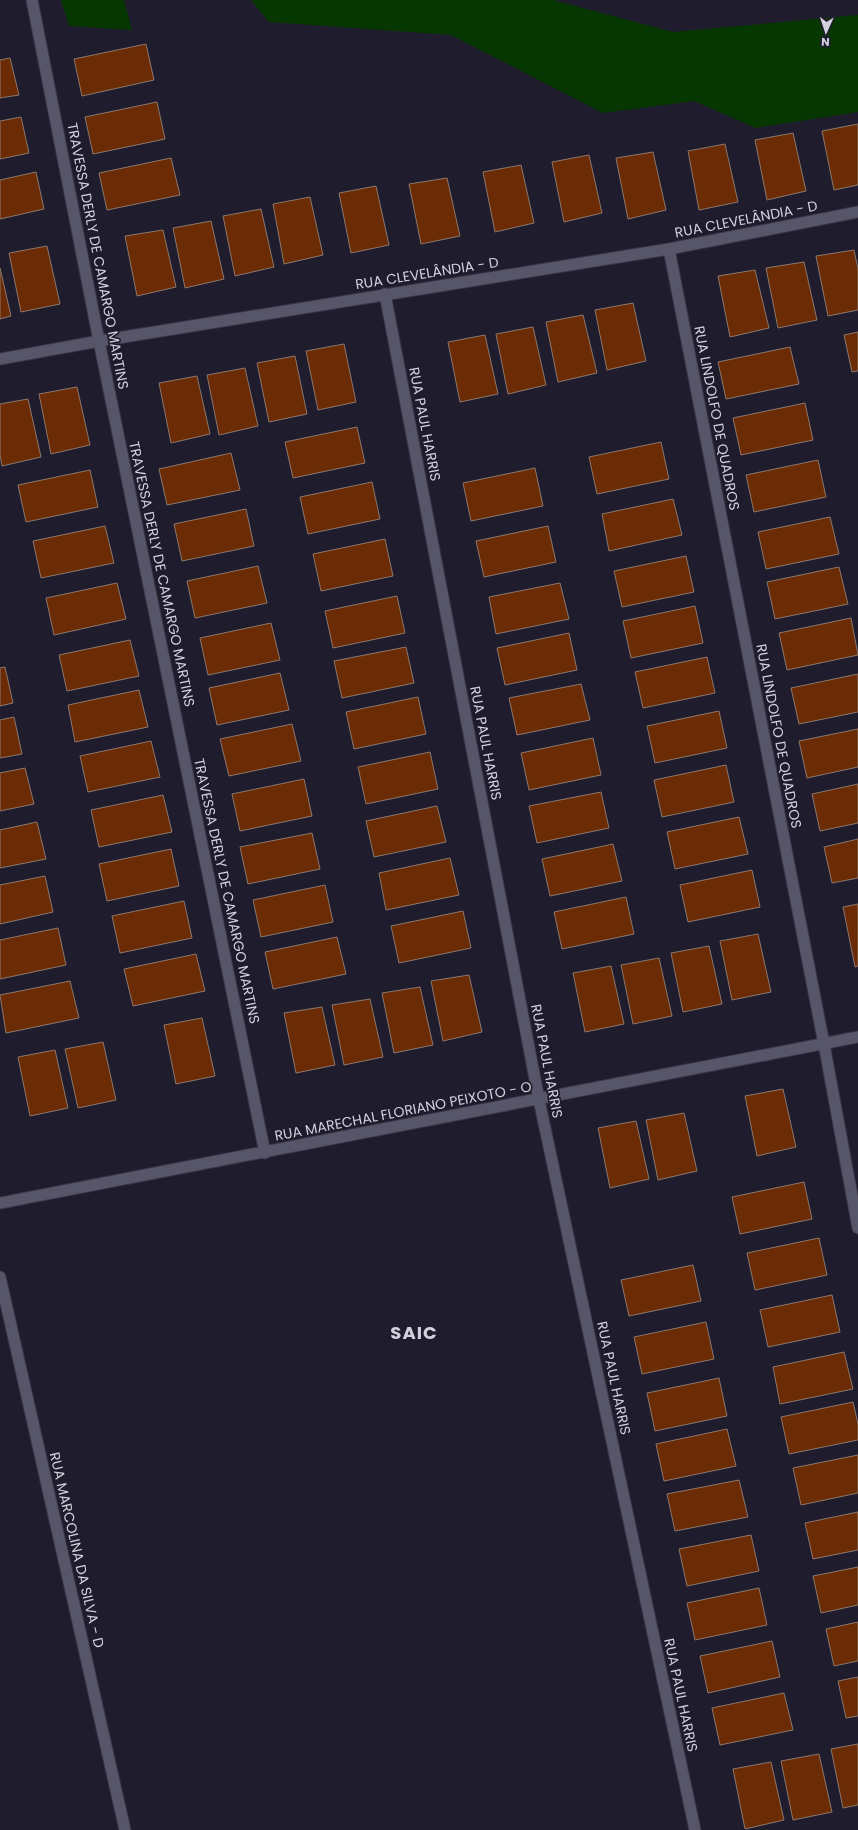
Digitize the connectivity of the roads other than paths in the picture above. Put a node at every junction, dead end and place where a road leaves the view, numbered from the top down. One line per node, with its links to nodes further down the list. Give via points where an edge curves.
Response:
1 (32, 0): 5 (street, TRAVESSA DERLY DE CAMARGO MARTINS)
2 (858, 212): 3 (street, RUA CLEVELÂNDIA - D)
3 (669, 249): 4 (street, RUA CLEVELÂNDIA - D); 8 (street, RUA LINDOLFO DE QUADROS)
4 (385, 294): 5 (street, RUA CLEVELÂNDIA - D); 9 (street, RUA PAUL HARRIS)
5 (99, 341): 6 (street, RUA CLEVELÂNDIA - D); 10 (street, TRAVESSA DERLY DE CAMARGO MARTINS)
6 (0, 359)
7 (858, 1038): 8 (street, RUA MARECHAL FLORIANO PEIXOTO - O)
8 (824, 1044): 9 (street, RUA MARECHAL FLORIANO PEIXOTO - O); 12 (street, RUA LINDOLFO DE QUADROS)
9 (539, 1100): 10 (street, RUA MARECHAL FLORIANO PEIXOTO - O); 15 (street, RUA PAUL HARRIS)
10 (265, 1153): 11 (street, RUA MARECHAL FLORIANO PEIXOTO - O)
11 (0, 1203)
12 (858, 1228)
13 (0, 1277): 14 (street, RUA MARCOLINA DA SILVA - D)
14 (125, 1830)
15 (695, 1830)

